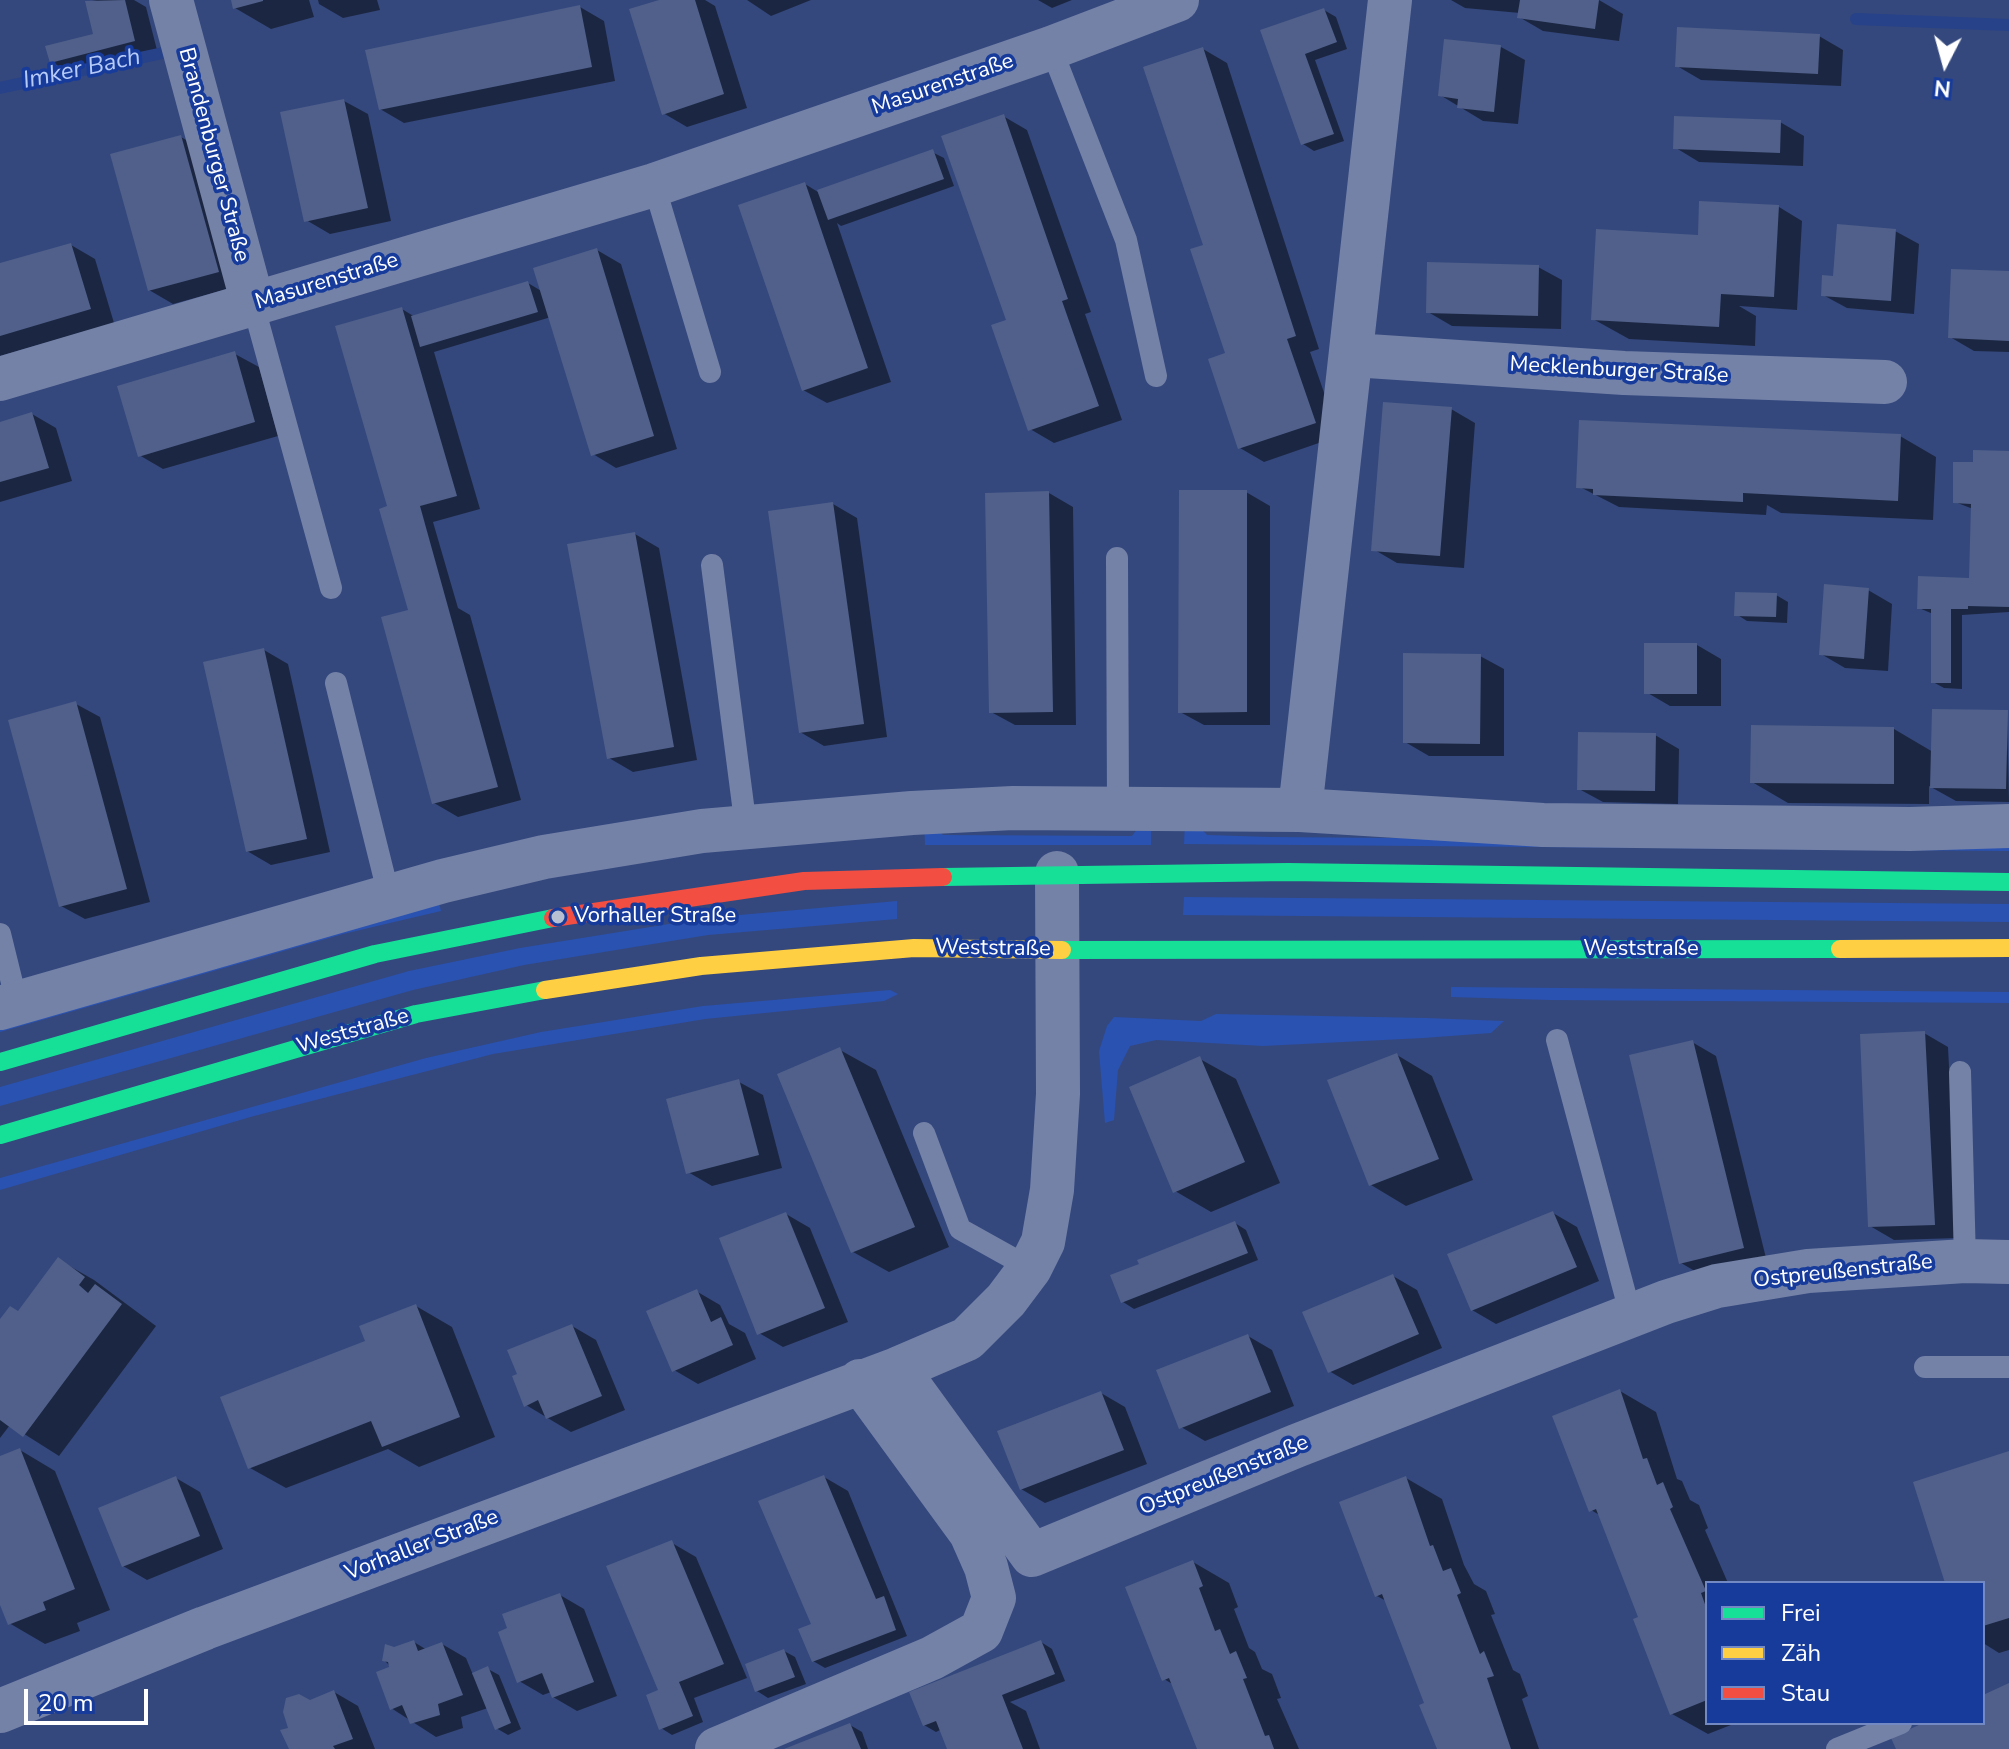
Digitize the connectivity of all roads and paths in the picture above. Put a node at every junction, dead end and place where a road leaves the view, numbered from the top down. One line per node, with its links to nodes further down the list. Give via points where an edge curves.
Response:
1 (171, 0): 6 (street, Brandenburger Straße)
2 (1177, 0): 4 (street, Masurenstraße)
3 (1390, 0): 7 (street)
4 (1051, 48): 5 (street, Masurenstraße); 9 (lane, via 1126,240)
5 (654, 185): 6 (street, Masurenstraße); 8 (lane)
6 (253, 304): 10 (street, Masurenstraße); 14 (lane, Brandenburger Straße)
7 (1353, 355): 11 (street, Mecklenburger Straße, via 1624,373); 17 (street)
8 (710, 372)
9 (1156, 376)
10 (0, 379)
11 (1885, 382)
12 (1117, 558): 16 (lane)
13 (712, 565): 19 (lane)
14 (331, 588)
15 (336, 683): 22 (lane)
16 (1118, 808): 17 (street); 19 (street, via 926,812)
17 (1300, 810): 18 (street, via 1543,825)
18 (2009, 826)
19 (746, 828): 22 (street, via 544,857)
20 (1057, 873): 21 (main road); 25 (street, Vorhaller Straße); 28 (main road, via 804,881 488,929 375,954)
21 (2009, 882)
22 (389, 896): 26 (street)
23 (0, 934): 26 (lane)
24 (2009, 948): 25 (main road, Weststraße)
25 (1058, 951): 31 (main road, Weststraße, via 914,948 603,979 416,1014); 34 (street, Vorhaller Straße, via 1052,1190 1043,1242)
26 (8, 1005)
27 (1557, 1040): 35 (lane)
28 (0, 1062)
29 (1960, 1072): 32 (lane, Ostpreußenstraße)
30 (924, 1133): 34 (lane, via 960,1229)
31 (0, 1135)
32 (1965, 1261): 33 (street, Ostpreußenstraße); 35 (street, Ostpreußenstraße, via 1808,1271 1717,1286)
33 (2009, 1262)
34 (1030, 1268): 38 (street, Vorhaller Straße, via 967,1339)
35 (1631, 1316): 38 (street, Ostpreußenstraße, via 1032,1555)
36 (1925, 1367): 37 (lane)
37 (2009, 1367)
38 (878, 1375): 39 (street, Vorhaller Straße); 41 (street, via 986,1567 994,1598 981,1631 932,1658)
39 (0, 1711)
40 (1896, 1725): 42 (lane)
41 (717, 1749)
42 (1837, 1749)

